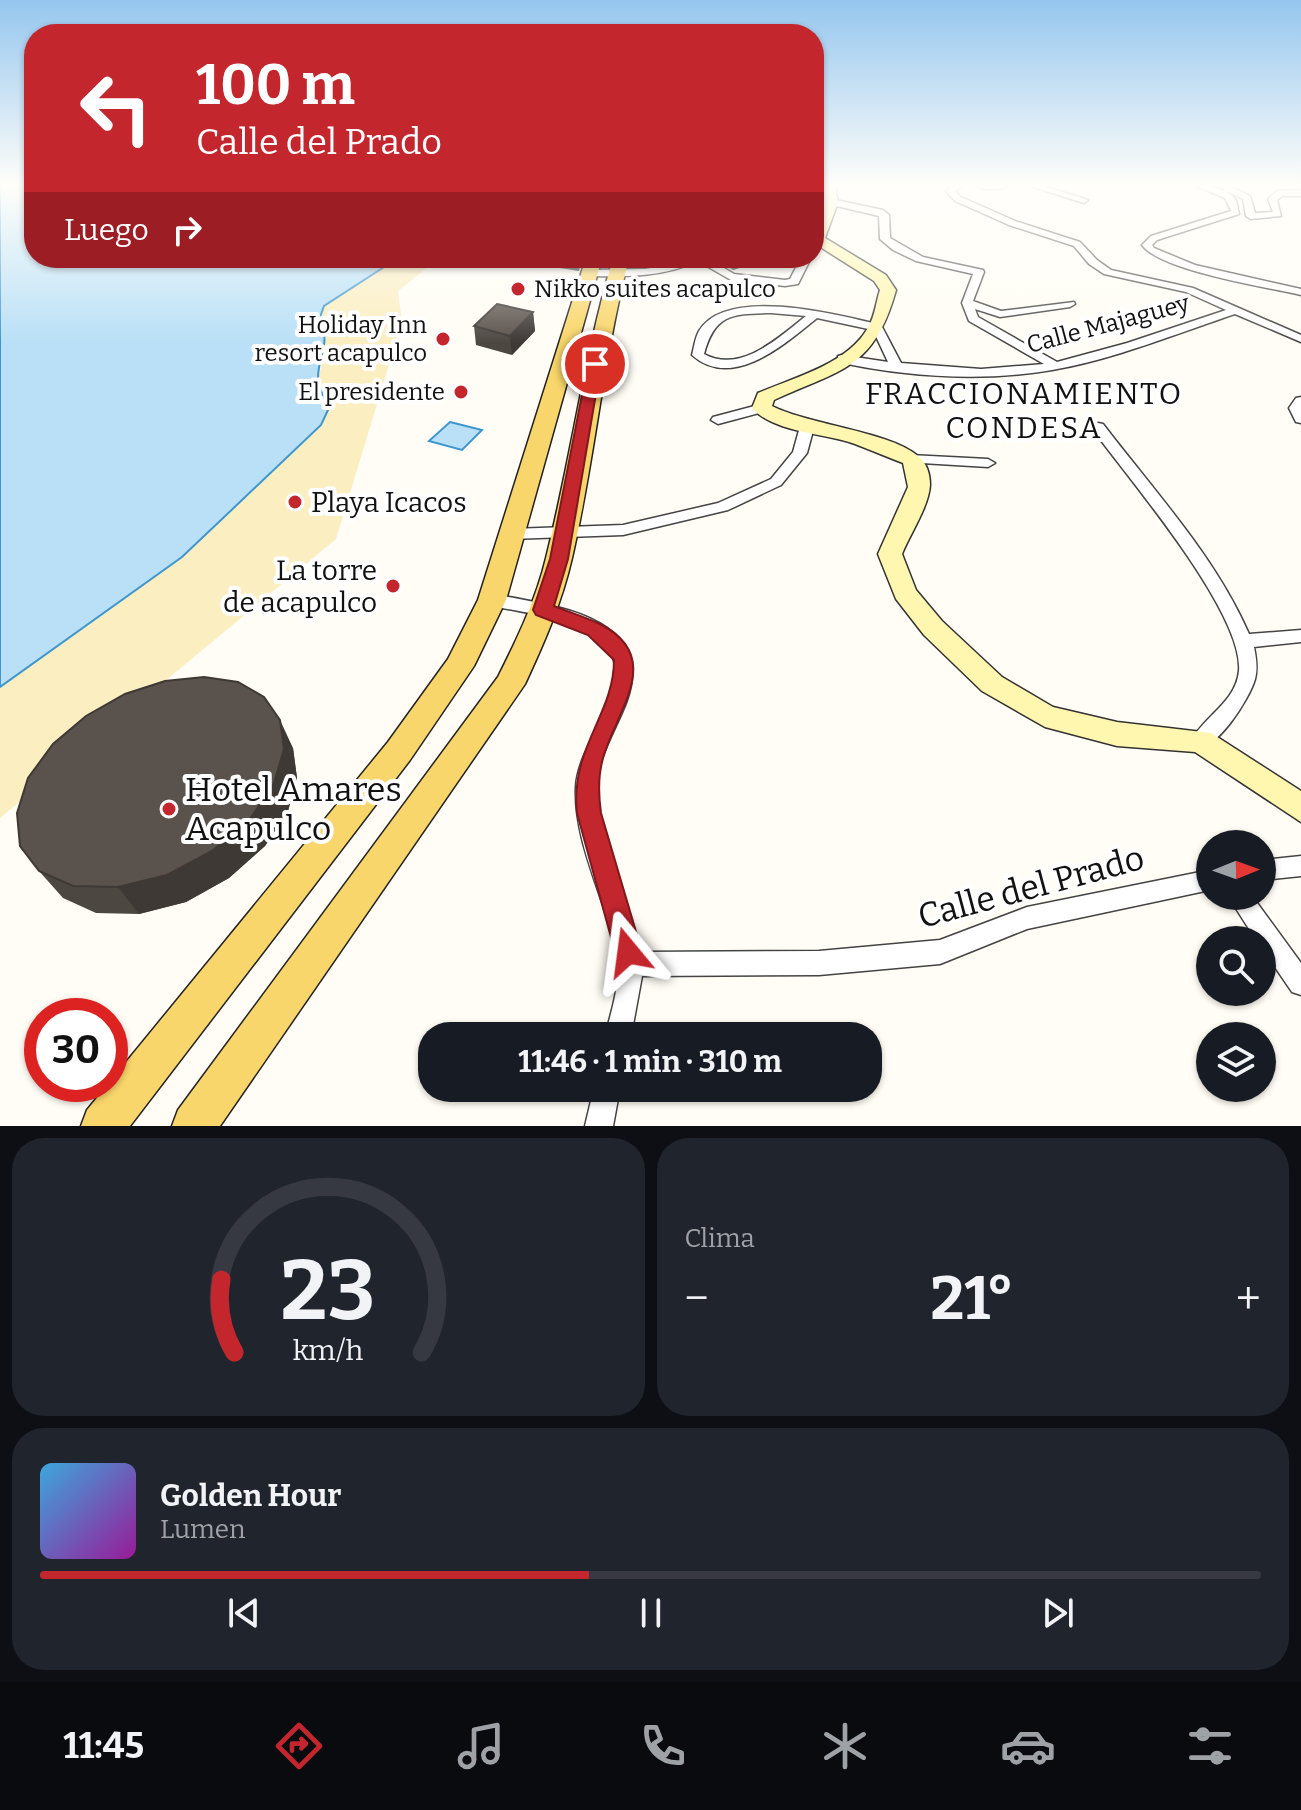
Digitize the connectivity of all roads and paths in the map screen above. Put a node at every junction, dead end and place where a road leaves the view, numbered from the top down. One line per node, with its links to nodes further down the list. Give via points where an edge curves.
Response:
1 (885, 239): 13 (street, via 909,256 979,272)
2 (1060, 239): 14 (street, via 1077,244 1108,272 1164,282 1214,298)
3 (1153, 239): 11 (street, via 1147,245 1162,257)
4 (1184, 239): 10 (street, via 1171,248 1195,262)
5 (824, 243): 16 (main road, via 880,278 888,290)
6 (605, 268): 29 (main road)
7 (606, 268): 30 (main road, via 600,334)
8 (715, 268): 9 (street, via 731,277 785,283 794,282)
9 (802, 268)
10 (1301, 282)
11 (1301, 292)
12 (1070, 304): 13 (street, via 1000,314)
13 (968, 306): 19 (street, via 973,319)
14 (1234, 311): 17 (street); 19 (street, Calle Majaguey)
15 (813, 316): 15 (street, via 760,309 725,314 709,323 698,355 722,365 747,361); 16 (street)
16 (877, 327): 18 (main road, via 867,343); 20 (street)
17 (1301, 339)
18 (842, 359): 20 (street, Calle Majaguey); 22 (main road, via 765,397)
19 (1053, 364): 20 (street, Calle Majaguey, via 954,373)
20 (897, 367)
21 (1301, 401): 23 (street, via 1295,408)
22 (762, 408): 24 (street); 25 (main road)
23 (1301, 419)
24 (718, 420)
25 (808, 423): 27 (main road); 30 (street, via 800,453 769,487 670,522)
26 (1098, 427): 34 (street, via 1228,604)
27 (910, 459): 28 (street); 35 (main road, via 919,487 890,554 905,593 933,628 992,684 1045,716 1117,734)
28 (988, 463)
29 (511, 534): 30 (street); 31 (main road)
30 (562, 534): 32 (main road)
31 (492, 600): 32 (street); 45 (main road, via 459,666 399,751)
32 (543, 610): 41 (street, via 595,630 624,660 624,680 593,754 586,790); 46 (main road, via 510,684)
33 (1301, 636): 34 (street)
34 (1246, 641): 35 (street, via 1248,671 1231,709)
35 (1201, 741): 36 (main road)
36 (1301, 808)
37 (1301, 866): 38 (street)
38 (1276, 869)
39 (1196, 883): 41 (street, Calle del Prado, via 1027,918 940,952 819,963)
40 (1249, 910): 42 (street)
41 (630, 964): 43 (street)
42 (1301, 983)
43 (620, 1022)
44 (604, 1102): 47 (street)
45 (103, 1126)
46 (194, 1126)
47 (599, 1126)

